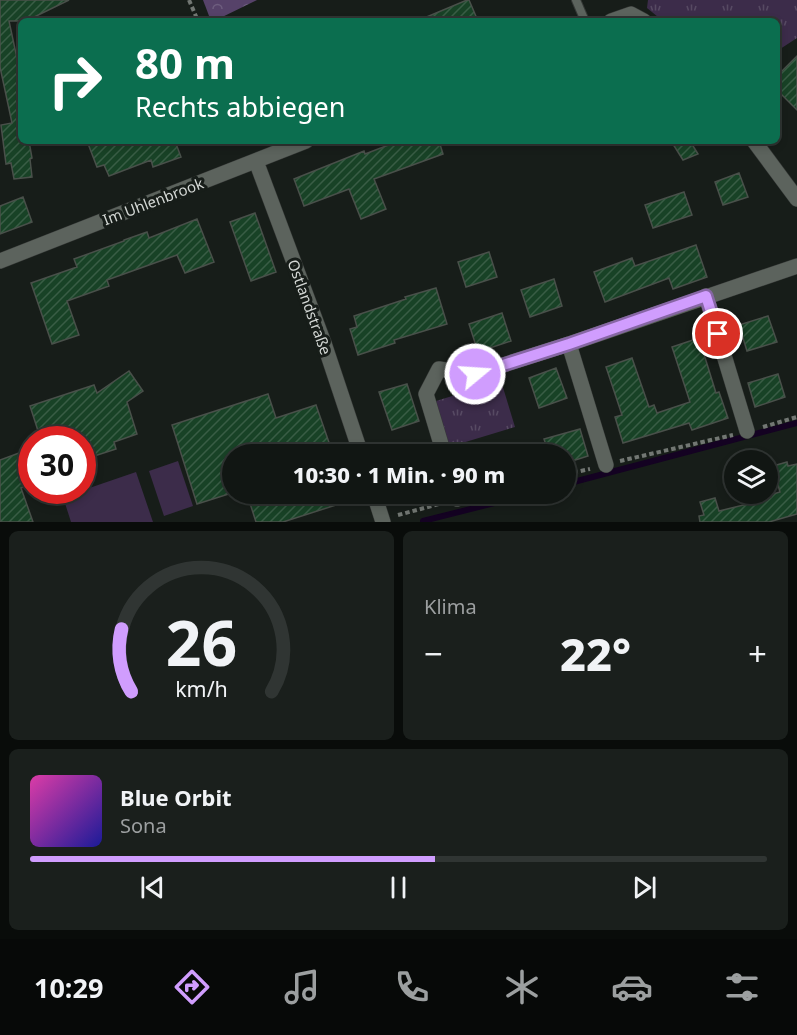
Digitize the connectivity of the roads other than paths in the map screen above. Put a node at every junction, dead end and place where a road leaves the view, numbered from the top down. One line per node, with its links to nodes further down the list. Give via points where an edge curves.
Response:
1 (576, 0): 2 (lane)
2 (584, 18)
3 (620, 18): 4 (street, via 631,14)
4 (638, 18)
5 (298, 144): 7 (street, Im Uhlenbrook)
6 (756, 144): 8 (street)
7 (256, 160): 9 (street, Im Uhlenbrook); 14 (street, Ostlandstraße)
8 (797, 199)
9 (0, 261)
10 (797, 266): 11 (street)
11 (706, 296): 12 (street); 13 (street)
12 (569, 344): 15 (street, via 475,374 439,369 426,394); 16 (street)
13 (747, 431)
14 (358, 444)
15 (441, 444)
16 (606, 465)
17 (376, 504): 18 (street)
18 (380, 520)

